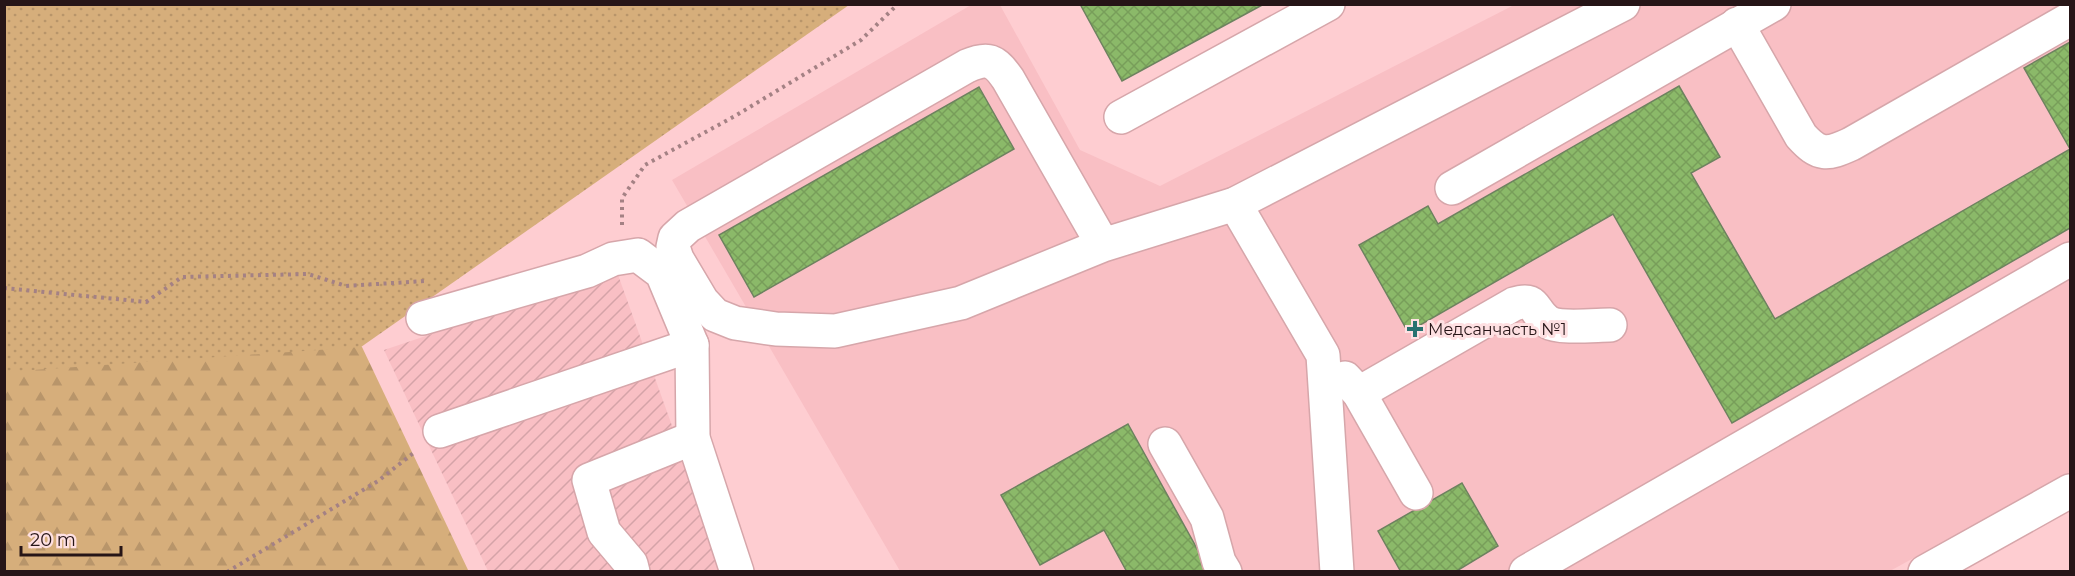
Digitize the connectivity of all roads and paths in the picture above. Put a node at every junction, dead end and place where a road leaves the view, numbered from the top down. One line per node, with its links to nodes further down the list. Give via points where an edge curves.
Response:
1 (898, 4): 11 (path, via 861,40 645,165 622,198 621,224)
2 (1328, 4): 7 (lane)
3 (1623, 4): 9 (lane)
4 (1774, 4): 6 (lane)
5 (2070, 19): 6 (lane, via 1830,153 1813,149 1801,136)
6 (1737, 24): 8 (lane)
7 (1121, 117)
8 (1452, 188)
9 (1235, 204): 10 (lane); 18 (lane)
10 (1103, 245): 10 (lane, via 961,303 835,331 776,329 735,323 716,315 702,302 673,247 675,238 688,226 981,60 997,64 1008,78)
11 (638, 255): 14 (lane); 17 (lane, via 662,273)
12 (2070, 259): 30 (lane)
13 (4, 288): 14 (path, via 146,302 182,277 308,274 346,286 443,279)
14 (472, 303): 15 (lane)
15 (423, 318)
16 (1610, 325): 19 (lane, via 1548,322 1532,303 1523,301)
17 (692, 345): 20 (lane); 21 (lane)
18 (1323, 355): 19 (lane); 29 (lane)
19 (1359, 393): 24 (lane)
20 (440, 431): 25 (path, via 378,481)
21 (693, 438): 26 (lane, via 589,480 604,532 631,564); 27 (lane)
22 (1165, 444): 28 (lane, via 1207,518)
23 (2070, 490): 31 (lane)
24 (1416, 493)
25 (227, 572)
26 (633, 572)
27 (737, 572)
28 (1225, 572)
29 (1337, 572)
30 (1526, 572)
31 (1925, 572)

